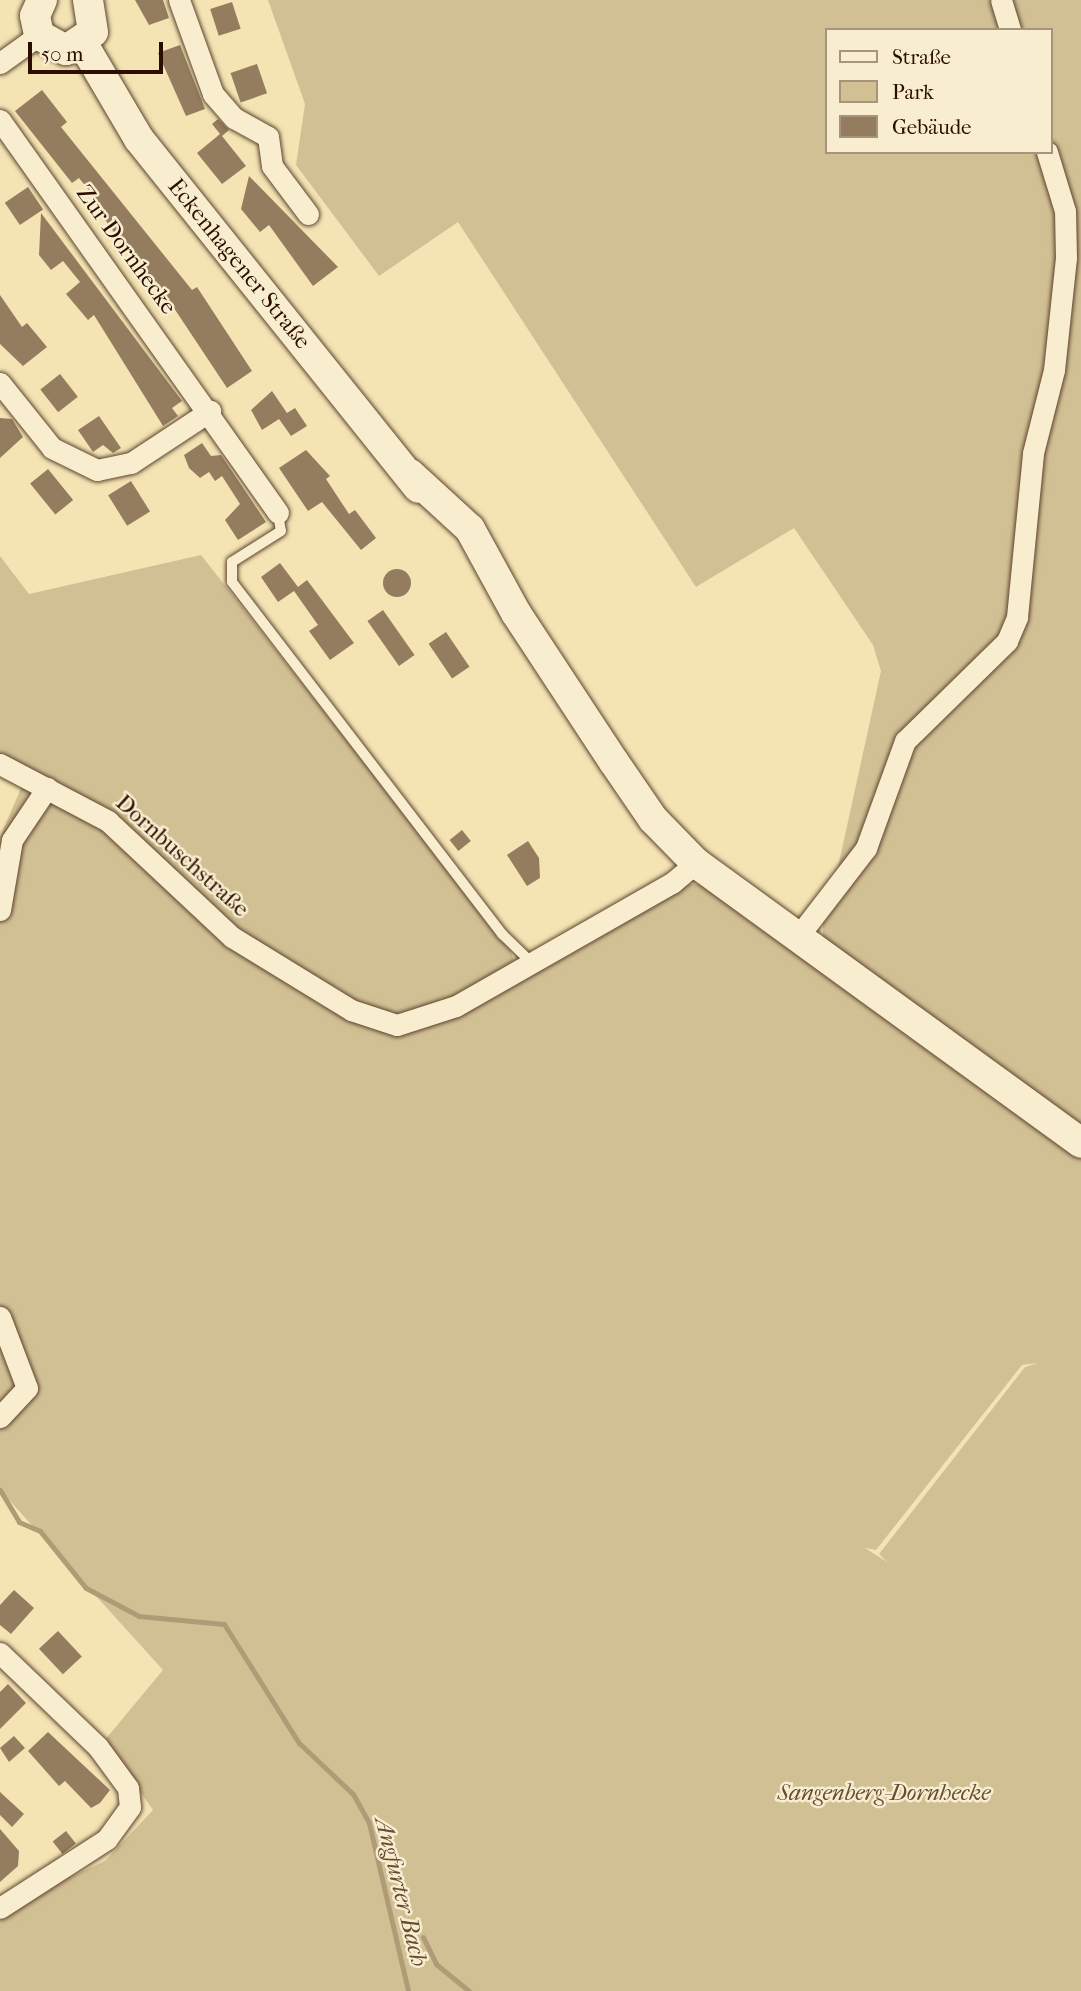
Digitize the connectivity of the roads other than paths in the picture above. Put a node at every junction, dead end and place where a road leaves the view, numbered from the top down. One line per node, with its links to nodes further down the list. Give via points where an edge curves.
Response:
1 (42, 0): 6 (main road, via 35,16)
2 (179, 0): 11 (street, via 213,94 234,118 268,137 272,166)
3 (1000, 0): 5 (street)
4 (90, 1): 7 (main road, via 95,24)
5 (1009, 28)
6 (39, 35): 7 (main road, via 59,49); 8 (street)
7 (83, 44): 17 (main road, Eckenhagener Straße, via 139,139 410,474 470,529 516,613 653,819)
8 (0, 63)
9 (0, 120): 13 (street, Zur Dornhecke)
10 (1048, 154): 19 (street, via 1065,211 1066,258 1054,370 1033,453 1017,617 1007,641 905,741 866,848)
11 (308, 214)
12 (0, 383): 13 (street, via 52,448 97,470 131,463)
13 (210, 411): 14 (street, Zur Dornhecke)
14 (278, 513): 20 (lane, Zur Dornhecke, via 278,536 229,567 251,604 502,933)
15 (0, 764): 16 (street, Dornbuschstraße)
16 (47, 788): 18 (street, via 12,840); 20 (street, Dornbuschstraße, via 108,821 232,937 351,1010 397,1025 456,1006)
17 (696, 863): 19 (main road, Eckenhagener Straße); 20 (street, Dornbuschstraße, via 672,883)
18 (0, 911)
19 (796, 939): 21 (main road, Eckenhagener Straße)
20 (531, 962)
21 (1081, 1143)
22 (0, 1317): 23 (street, via 27,1388)
23 (0, 1417)
24 (0, 1653): 25 (street, via 98,1747 128,1788 131,1807 107,1839)
25 (0, 1908)

